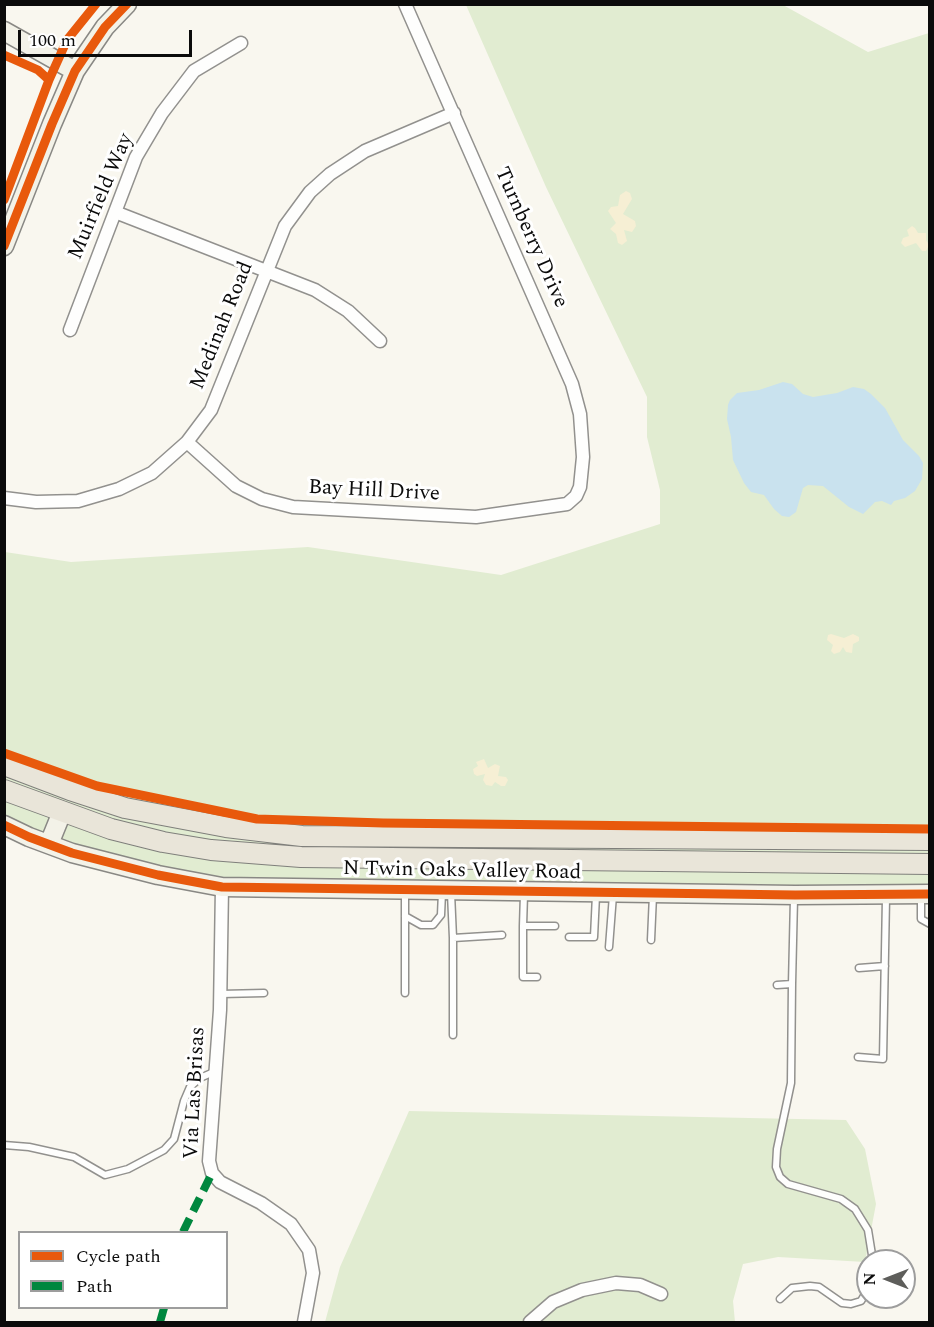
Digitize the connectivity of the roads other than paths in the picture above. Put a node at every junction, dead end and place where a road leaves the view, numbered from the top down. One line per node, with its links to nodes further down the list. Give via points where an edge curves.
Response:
1 (127, 4): 5 (street, via 105,27)
2 (405, 4): 6 (street, Turnberry Drive)
3 (4, 31): 5 (street)
4 (241, 43): 7 (street, Muirfield Way, via 194,71 162,113 136,158)
5 (75, 71): 8 (street)
6 (454, 113): 9 (street, Medinah Road, via 365,151 330,174 310,192 285,226); 13 (street, Turnberry Drive, via 572,384 580,414 583,457)
7 (115, 212): 9 (street); 10 (street, Muirfield Way)
8 (4, 246)
9 (266, 270): 11 (street, via 315,290 348,311); 12 (street, Medinah Road, via 211,410)
10 (70, 330)
11 (380, 341)
12 (186, 442): 13 (street, Bay Hill Drive, via 236,486 262,499 293,507 476,517 567,504); 14 (street, Medinah Road, via 152,473 119,489 78,501)
13 (576, 496)
14 (4, 498)
15 (8, 766): 17 (main road, via 22,783 49,793); 18 (main road, via 103,801)
16 (4, 790): 17 (main road)
17 (62, 812): 18 (main road, via 78,805 120,816); 21 (street); 22 (main road, via 163,842 211,850 301,856)
18 (157, 814): 20 (main road, via 302,836)
19 (4, 825): 21 (street, N Twin Oaks Valley Road)
20 (930, 840)
21 (49, 844): 23 (street, N Twin Oaks Valley Road, via 158,875)
22 (930, 864)
23 (222, 886): 24 (street, N Twin Oaks Valley Road); 48 (street, Via Las Brisas)
24 (405, 889): 25 (street, N Twin Oaks Valley Road); 32 (lane)
25 (447, 890): 26 (street, N Twin Oaks Valley Road); 32 (lane, via 441,915 433,925 421,925); 38 (lane)
26 (524, 890): 27 (street, N Twin Oaks Valley Road); 34 (lane)
27 (605, 891): 28 (street, N Twin Oaks Valley Road); 37 (lane, via 594,937); 40 (lane)
28 (654, 892): 31 (street, N Twin Oaks Valley Road); 39 (lane)
29 (886, 894): 30 (street, N Twin Oaks Valley Road); 31 (street, N Twin Oaks Valley Road); 41 (lane)
30 (925, 894): 33 (lane, via 921,919)
31 (795, 895): 44 (lane)
32 (405, 916): 47 (lane)
33 (930, 924)
34 (523, 926): 35 (lane); 43 (lane, via 523,977)
35 (555, 926)
36 (502, 935): 38 (lane)
37 (569, 937)
38 (453, 938): 49 (lane)
39 (651, 940)
40 (609, 947)
41 (885, 966): 42 (lane); 50 (lane, via 883,1059)
42 (860, 968)
43 (537, 977)
44 (792, 984): 45 (lane); 53 (lane, via 791,1083 776,1167 788,1184 841,1199 855,1209 868,1230)
45 (777, 985)
46 (264, 993): 48 (lane)
47 (405, 993)
48 (221, 994): 51 (street, Via Las Brisas)
49 (453, 1035)
50 (858, 1057)
51 (216, 1070): 52 (lane, via 190,1087 174,1139 164,1150 128,1169 105,1174 74,1158); 57 (street, Via Las Brisas, via 212,1173 220,1182 291,1224 309,1250 313,1273)
52 (4, 1145)
53 (871, 1249)
54 (661, 1294): 58 (street, via 640,1285 616,1283 582,1290 553,1302)
55 (780, 1299): 56 (lane, via 801,1285 819,1287 842,1303)
56 (856, 1303)
57 (304, 1323)
58 (530, 1323)

